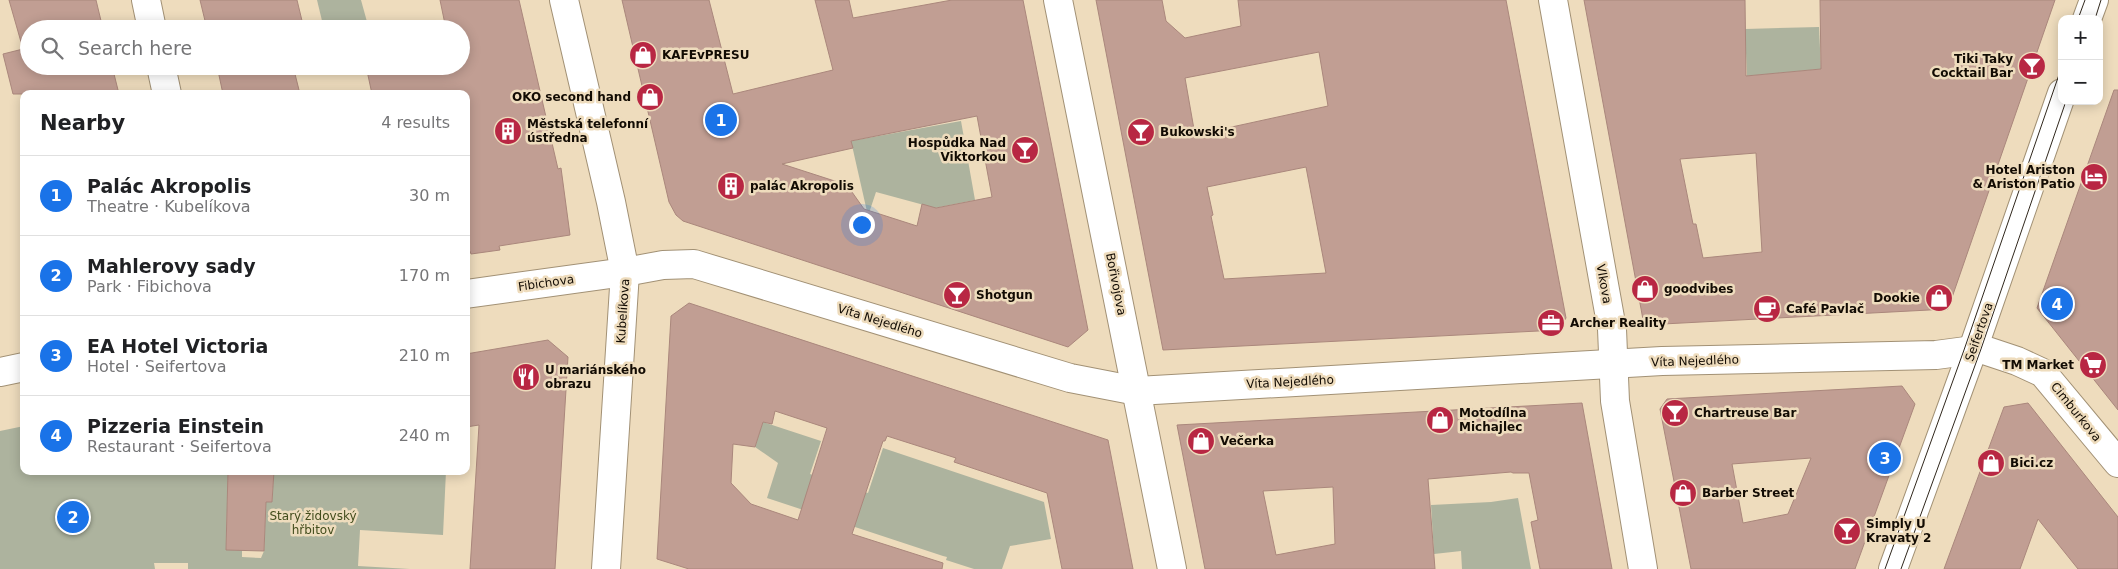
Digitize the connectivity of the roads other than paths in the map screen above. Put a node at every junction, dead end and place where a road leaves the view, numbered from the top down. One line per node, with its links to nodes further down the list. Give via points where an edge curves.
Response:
1 (146, 0): 7 (street)
2 (564, 0): 11 (street, Kubelíkova)
3 (1058, 0): 17 (street, Bořivojova)
4 (1553, 0): 14 (street, Vlkova, via 1612,329)
5 (2094, 0): 6 (street)
6 (2088, 15)
7 (150, 20)
8 (163, 75): 9 (street)
9 (167, 90)
10 (2058, 105): 13 (street, Seifertova)
11 (625, 272): 12 (street, Fibichova); 17 (street, Víta Nejedlého, via 663,265 694,264 1070,378); 19 (street, Kubelíkova)
12 (470, 293)
13 (1973, 349): 14 (street, Víta Nejedlého, via 1936,355); 18 (street, Cimburkova, via 2017,361 2043,373); 22 (street, Seifertova)
14 (1612, 364): 17 (street, Víta Nejedlého); 21 (street, Vlkova, via 1615,401)
15 (20, 368): 16 (street)
16 (0, 372)
17 (1137, 391): 20 (street, Bořivojova)
18 (2118, 464)
19 (606, 569)
20 (1172, 569)
21 (1643, 569)
22 (1893, 569)

